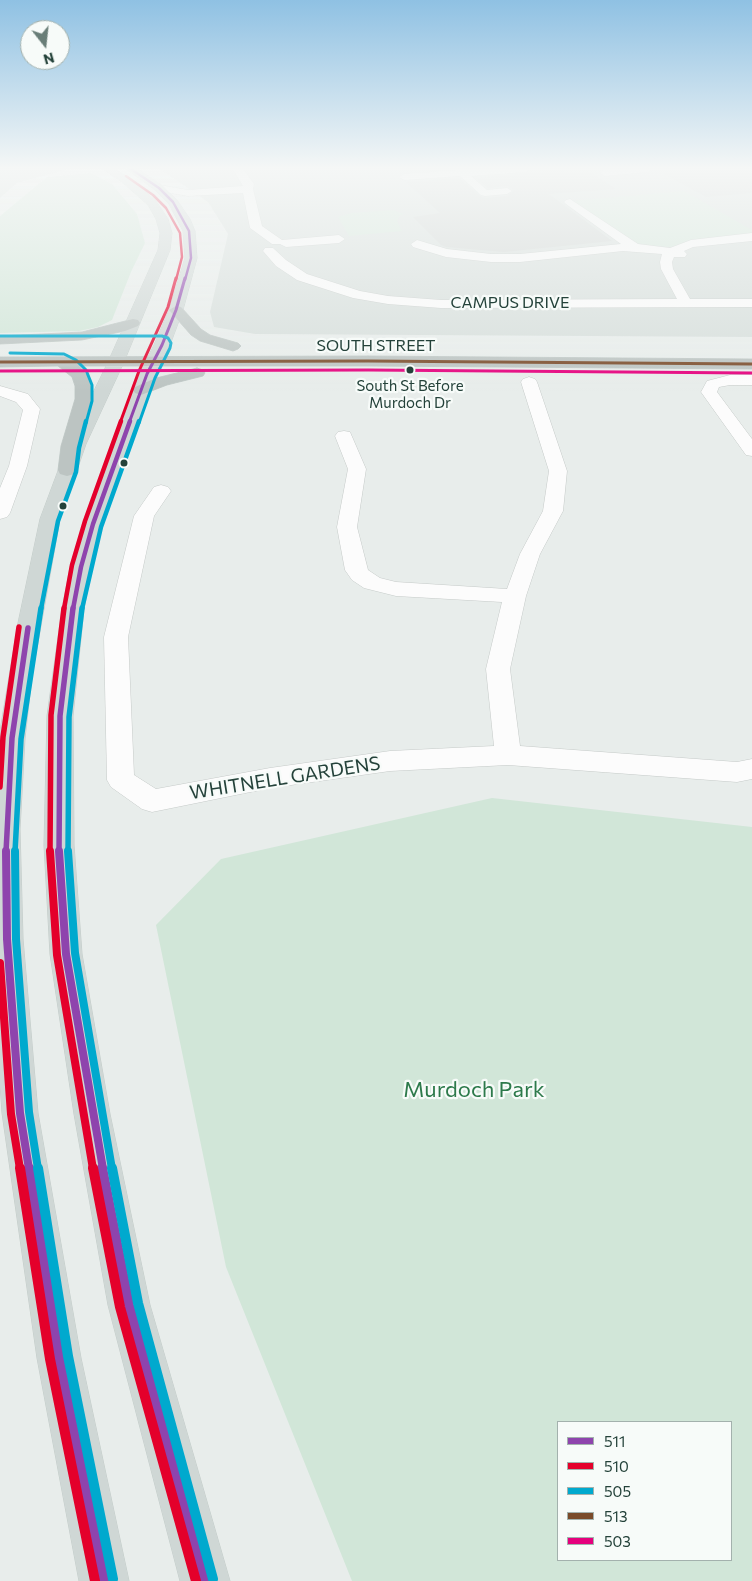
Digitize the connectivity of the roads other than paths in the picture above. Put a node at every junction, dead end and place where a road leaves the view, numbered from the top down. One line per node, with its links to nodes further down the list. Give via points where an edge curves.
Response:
1 (165, 243): 16 (main road, via 161,259)
2 (190, 243): 15 (main road, via 188,271)
3 (272, 243): 8 (street, CAMPUS DRIVE)
4 (308, 243): 8 (street)
5 (628, 243): 9 (street)
6 (721, 243): 10 (street, via 682,247)
7 (417, 244): 11 (street, via 461,256)
8 (276, 246): 13 (street, CAMPUS DRIVE, via 281,262 302,277 358,295 441,304 513,298)
9 (634, 247): 10 (street); 11 (street)
10 (676, 253): 13 (street, via 666,257 667,269)
11 (502, 258): 12 (street)
12 (471, 265)
13 (685, 302): 14 (street, CAMPUS DRIVE)
14 (752, 303)
15 (176, 310): 20 (highway, via 205,338); 29 (main road)
16 (132, 323): 17 (highway, via 82,336); 18 (main road)
17 (0, 340)
18 (122, 344): 19 (highway, SOUTH STREET); 27 (main road); 29 (highway, SOUTH STREET)
19 (0, 345)
20 (233, 346): 21 (highway, SOUTH STREET); 29 (highway, SOUTH STREET, via 188,345)
21 (252, 346)
22 (340, 346): 23 (highway, SOUTH STREET)
23 (506, 347)
24 (368, 361): 28 (highway, SOUTH STREET); 29 (highway, SOUTH STREET); 29 (highway, via 309,367 223,369 180,376)
25 (0, 362): 26 (highway, SOUTH STREET)
26 (61, 362): 27 (highway, SOUTH STREET); 35 (highway, via 71,367 83,386 83,399)
27 (116, 362): 29 (highway, SOUTH STREET); 35 (main road)
28 (752, 364)
29 (152, 366): 42 (main road, via 93,524 73,609 60,716 59,845 68,964 92,1114 122,1267 132,1315)
30 (752, 380): 34 (street, via 712,384 709,392)
31 (529, 382): 38 (street, via 558,471 553,511 530,554)
32 (0, 391): 37 (street, via 22,398 32,409 18,466)
33 (344, 436): 38 (street, via 358,470 347,527 356,570 365,579 396,589)
34 (752, 451)
35 (66, 470): 41 (main road, via 42,554 12,738 6,829 8,940 20,1113 59,1358)
36 (161, 491): 39 (street, WHITNELL GARDENS, via 144,516 116,637 122,780 152,801 270,778 390,761)
37 (0, 513)
38 (515, 596): 39 (street, via 498,669)
39 (508, 755): 40 (street, WHITNELL GARDENS, via 737,772)
40 (752, 769)
41 (104, 1581)
42 (205, 1581)

